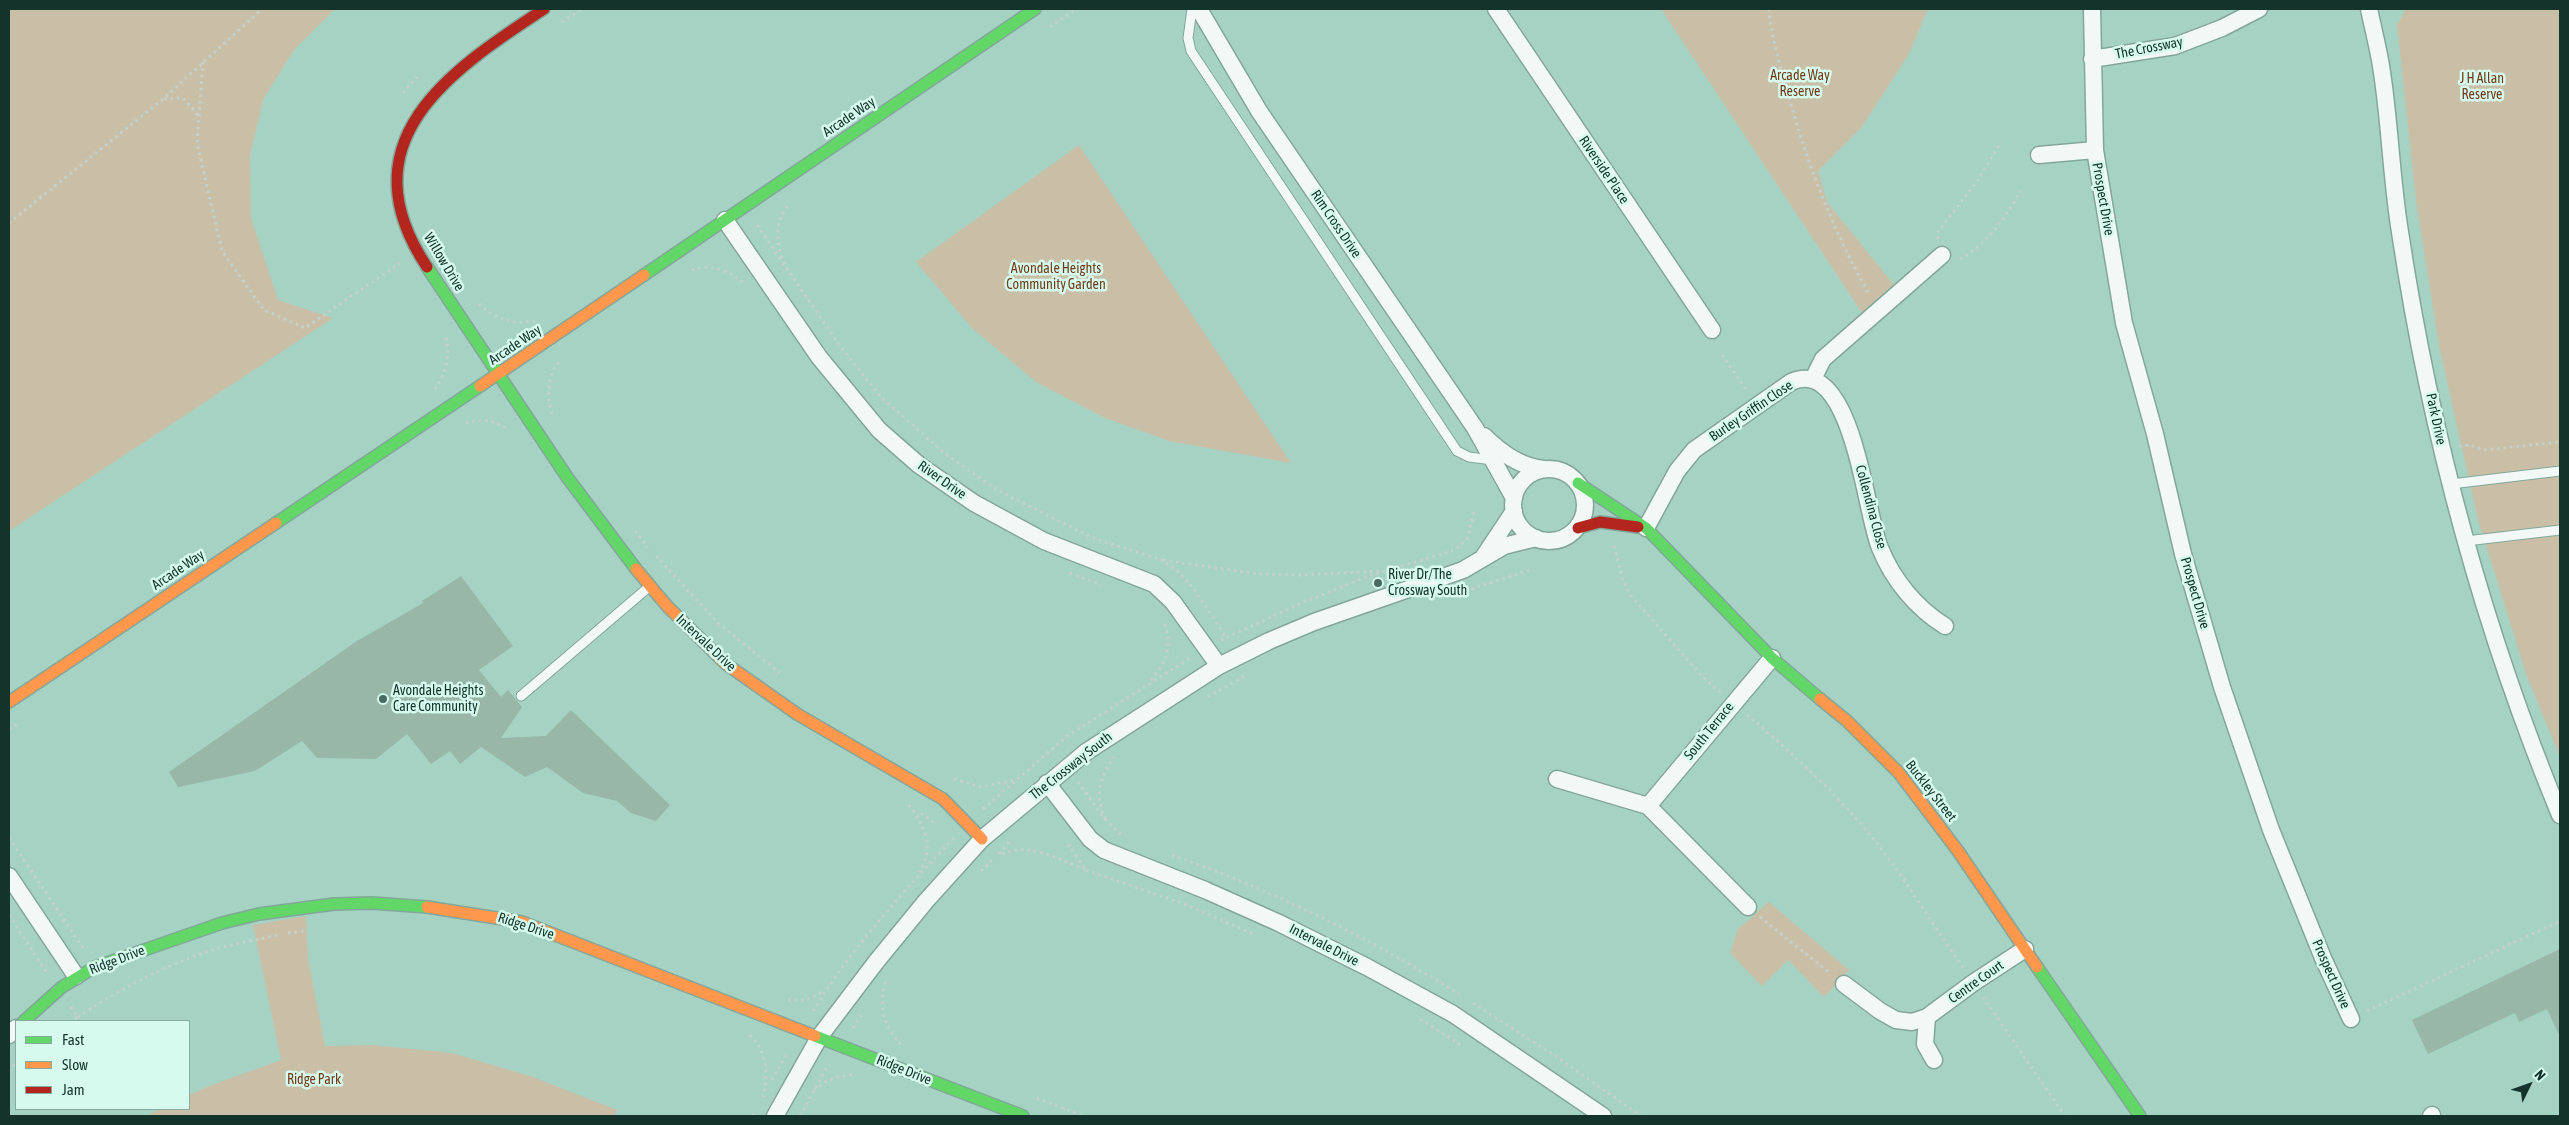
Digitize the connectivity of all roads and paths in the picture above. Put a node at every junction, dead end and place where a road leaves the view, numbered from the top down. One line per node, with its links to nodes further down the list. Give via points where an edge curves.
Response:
1 (262, 9): 13 (path)
2 (544, 9): 26 (street, Willow Drive, via 459,66 414,118 396,180 406,225)
3 (582, 9): 11 (path)
4 (1035, 9): 23 (street, Arcade Way)
5 (1496, 9): 37 (street, Riverside Place)
6 (1769, 9): 34 (path, via 1772,41 1805,154 1840,243)
7 (2092, 9): 12 (street, Prospect Drive)
8 (2259, 9): 12 (street, The Crossway, via 2175,46)
9 (2369, 9): 57 (street, Park Drive, via 2381,68 2401,240)
10 (1197, 11): 49 (street, Rim Cross Drive, via 1259,111); 53 (lane, via 1188,38 1192,51 1242,128 1457,450 1469,457)
11 (558, 25)
12 (2092, 59): 19 (street, Prospect Drive)
13 (203, 62): 15 (path); 17 (path)
14 (422, 71): 16 (path)
15 (163, 98): 17 (path, via 183,98); 24 (path)
16 (400, 98)
17 (198, 115): 29 (path, via 197,143 222,251 264,310 305,328)
18 (2001, 142): 27 (path, via 1978,180 1937,234)
19 (2095, 150): 20 (street, Prospect Drive); 130 (street, Prospect Drive, via 2124,323 2183,554 2222,687 2271,830)
20 (2039, 155)
21 (2020, 191): 27 (path, via 2006,217 1978,249 1959,260)
22 (791, 201): 30 (path, via 781,214 778,226 777,242)
23 (725, 220): 41 (street, Arcade Way); 76 (street, River Drive, via 819,357 886,436 919,465 983,508 1044,541 1154,584 1173,602)
24 (9, 223)
25 (757, 224): 30 (path)
26 (417, 252): 29 (path); 41 (street, Willow Drive)
27 (1942, 255): 34 (street, Burley Griffin Close)
28 (397, 258): 29 (path)
29 (399, 263): 31 (path)
30 (783, 263): 66 (path, via 838,343 880,396 943,452 997,490 1095,539)
31 (404, 272)
32 (686, 272): 33 (path, via 710,267 724,270)
33 (747, 285)
34 (1877, 310): 42 (street, Burley Griffin Close, via 1823,358)
35 (485, 315): 36 (path, via 475,301 488,312 509,322)
36 (538, 321)
37 (1712, 330)
38 (453, 344): 43 (path, via 443,329 449,348 448,364)
39 (567, 353): 46 (path, via 555,366 550,378 548,401)
40 (1722, 355): 44 (path)
41 (497, 375): 70 (street, Intervale Drive, via 567,477); 82 (street, Arcade Way)
42 (1813, 379): 62 (street, Burley Griffin Close, via 1791,382 1694,450 1677,470); 73 (street, Collendina Close, via 1819,381 1834,398 1853,436 1879,548 1908,595)
43 (432, 392)
44 (1751, 396)
45 (543, 400): 46 (path)
46 (553, 414): 47 (path)
47 (558, 422)
48 (461, 424): 50 (path, via 487,420 498,422)
49 (1475, 428): 53 (street, Rim Cross Drive); 54 (street, Rim Cross Drive, via 1519,464)
50 (513, 433)
51 (2560, 442): 52 (path, via 2484,450 2470,445)
52 (2456, 446)
53 (1493, 460): 58 (street, Rim Cross Drive)
54 (1545, 470): 56 (street, via 1557,470); 58 (street, via 1534,472 1525,479 1518,487)
55 (2560, 471): 57 (lane)
56 (1578, 482): 61 (street, via 1585,505 1584,517); 62 (street, Buckley Street)
57 (2451, 484): 65 (street, Park Drive)
58 (1514, 504): 64 (street, via 1522,527); 67 (street, The Crossway South)
59 (1609, 522): 61 (street, via 1590,523); 62 (street); 83 (path, via 1616,533 1614,550 1630,596 1701,675)
60 (630, 524): 78 (path, via 718,623)
61 (1578, 528): 64 (street, via 1558,540)
62 (1646, 528): 75 (street, Buckley Street)
63 (2560, 530): 65 (lane)
64 (1536, 538): 67 (street, The Crossway South, via 1504,546)
65 (2466, 542): 100 (street, Park Drive, via 2502,660)
66 (1162, 560): 69 (path, via 1259,574); 74 (path, via 1194,589)
67 (1482, 560): 76 (street, The Crossway South, via 1464,570 1314,622)
68 (1530, 570): 71 (path)
69 (1386, 571)
70 (650, 585): 80 (lane); 104 (street, Intervale Drive, via 726,664 798,714 943,799)
71 (1457, 594)
72 (1164, 621): 79 (path, via 1170,639 1167,652 1162,665)
73 (1945, 626)
74 (1226, 637)
75 (1772, 658): 83 (street, South Terrace); 114 (street, Buckley Street, via 1847,721 1899,773)
76 (1219, 666): 88 (street, The Crossway South, via 1124,726)
77 (1251, 673): 81 (path)
78 (786, 678)
79 (1148, 683)
80 (521, 696)
81 (1203, 700)
82 (9, 702)
83 (1733, 703): 98 (street, South Terrace); 119 (path, via 1794,755 1842,802 1888,858)
84 (1057, 745): 88 (path)
85 (1119, 752): 86 (path)
86 (1115, 756): 87 (path); 92 (path, via 1100,780 1100,805 1105,818)
87 (1100, 766)
88 (1068, 767): 91 (street, The Crossway South); 92 (path)
89 (1086, 777): 92 (path)
90 (1557, 779): 98 (street)
91 (1047, 783): 94 (street, The Crossway South); 95 (street, Intervale Drive)
92 (1079, 783): 95 (path)
93 (954, 784): 94 (path, via 947,777 981,787 1018,779)
94 (1032, 795): 104 (street, The Crossway South)
95 (1060, 799): 151 (street, Intervale Drive, via 1090,839 1104,850 1213,893 1367,967 1453,1014)
96 (975, 803): 99 (path)
97 (909, 804): 109 (path, via 927,836 926,862)
98 (1648, 806): 110 (street)
99 (982, 810)
100 (2560, 815)
101 (1016, 836): 105 (path)
102 (9, 838): 115 (path)
103 (1064, 838): 106 (path)
104 (982, 839): 129 (street, The Crossway South, via 926,901)
105 (997, 856): 106 (path, via 1006,851 1030,850); 107 (path)
106 (1086, 870): 113 (path, via 1184,904)
107 (979, 873)
108 (9, 876): 117 (street)
109 (915, 879)
110 (1748, 907): 120 (path)
111 (2560, 921): 130 (path)
112 (313, 929): 126 (path, via 219,948 158,971)
113 (1264, 939)
114 (2026, 949): 119 (street, Centre Court); 153 (street, Buckley Street)
115 (90, 958)
116 (891, 974): 118 (path)
117 (76, 976): 131 (street, Ridge Drive); 135 (street, Ridge Drive, via 220,923 258,914 313,906 392,903 457,909 522,922)
118 (885, 982): 122 (path); 136 (path, via 882,1014 902,1046)
119 (1973, 983): 127 (street, Centre Court); 152 (path)
120 (1844, 984): 127 (street, Centre Court, via 1880,1012 1896,1020 1912,1022)
121 (826, 991): 123 (path, via 806,1000 784,1000)
122 (878, 992)
123 (798, 1006)
124 (806, 1008): 129 (path)
125 (863, 1013): 132 (path)
126 (78, 1017)
127 (1927, 1017): 140 (street, via 1925,1044)
128 (1418, 1018): 138 (path)
129 (833, 1019): 132 (path); 135 (street, The Crossway South)
130 (2351, 1019)
131 (25, 1020)
132 (853, 1027): 133 (path); 137 (path)
133 (861, 1030)
134 (755, 1034): 146 (path, via 746,1030 764,1054 767,1066)
135 (820, 1036): 137 (street, Ridge Drive); 139 (street, The Crossway South)
136 (894, 1043)
137 (842, 1045): 141 (path); 149 (street, Ridge Drive)
138 (1464, 1046)
139 (809, 1055): 141 (path); 147 (street, The Crossway South)
140 (1934, 1060)
141 (830, 1063): 142 (path); 144 (path)
142 (838, 1066)
143 (846, 1069): 144 (path, via 862,1076 845,1075 832,1079)
144 (812, 1092): 148 (path)
145 (1029, 1095): 150 (path)
146 (763, 1097)
147 (775, 1116)
148 (800, 1116)
149 (1023, 1116)
150 (1083, 1116)
151 (1603, 1116)
152 (2064, 1116)
153 (2140, 1116)

